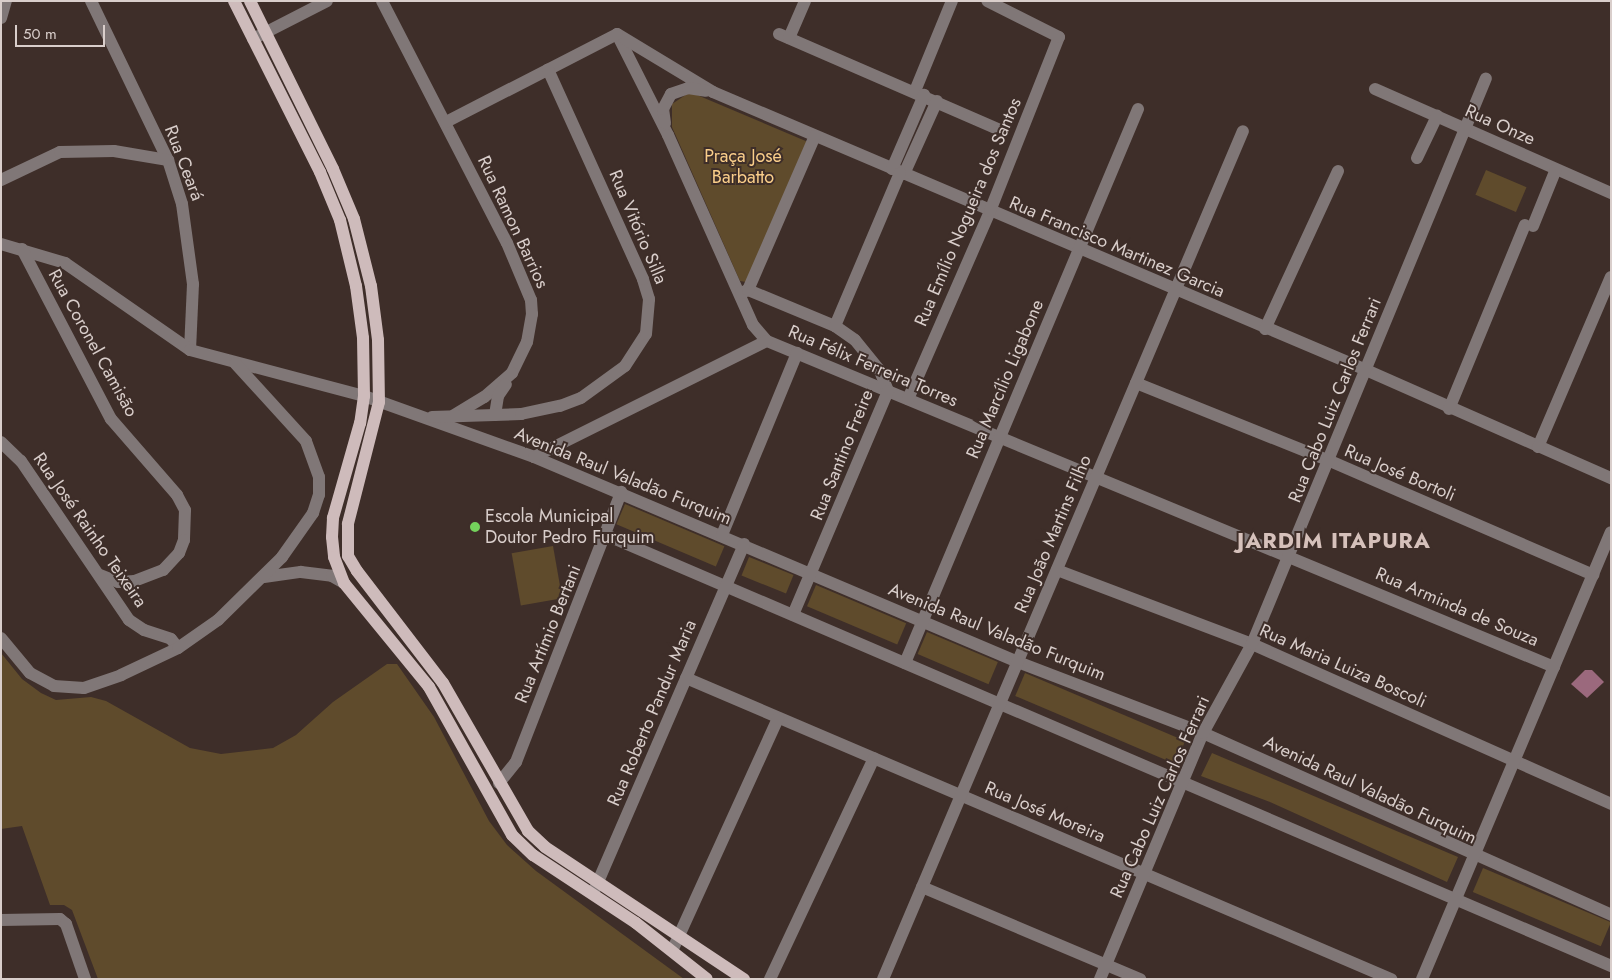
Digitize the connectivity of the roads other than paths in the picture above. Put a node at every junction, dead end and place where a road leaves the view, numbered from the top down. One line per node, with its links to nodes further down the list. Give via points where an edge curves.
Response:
1 (6, 1): 10 (street)
2 (91, 1): 29 (street, Rua Ceará)
3 (234, 1): 13 (main road)
4 (250, 1): 11 (main road)
5 (326, 1): 11 (street)
6 (382, 1): 22 (street, Rua Ramon Barrios)
7 (805, 1): 18 (street, via 784,36)
8 (952, 1): 18 (street)
9 (987, 1): 35 (street, Rua Emílio Nogueira dos Santos, via 1059,37)
10 (1, 18)
11 (266, 33): 13 (street); 54 (main road, via 354,219 370,286 378,340)
12 (617, 34): 14 (street); 17 (street, Rua Francisco Martinez Garcia); 26 (street)
13 (253, 39): 52 (main road, via 320,172 340,220 356,286 363,338)
14 (548, 70): 22 (street); 56 (street, Rua Vitório Silla, via 643,279 649,299 649,317 646,334 625,366 588,393 540,412)
15 (1486, 78): 23 (street, Rua Cabo Luiz Carlos Ferrari)
16 (1375, 89): 21 (street, Rua Onze)
17 (713, 92): 26 (street, via 688,88 671,94 663,109); 27 (street, Rua Francisco Martinez Garcia)
18 (919, 93): 19 (street); 32 (street)
19 (937, 101): 24 (street); 32 (street)
20 (1138, 109): 38 (street, Rua Marcílio Ligabone)
21 (1437, 116): 23 (street, Rua Onze); 28 (street)
22 (446, 122): 49 (street, Rua Ramon Barrios, via 531,300 527,342)
23 (1464, 128): 30 (street, Rua Onze); 48 (street, Rua Cabo Luiz Carlos Ferrari)
24 (1000, 130)
25 (1244, 131): 40 (street, Rua João Martins Filho)
26 (668, 135): 41 (street)
27 (815, 136): 32 (street, Rua Francisco Martinez Garcia); 41 (street)
28 (1417, 158)
29 (168, 160): 33 (street, via 114,151 60,152); 45 (street, Rua Ceará, via 182,204 189,241 193,284)
30 (1556, 169): 34 (street, Rua Onze); 55 (street)
31 (1338, 171): 43 (street)
32 (899, 172): 35 (street, Rua Francisco Martinez Garcia); 42 (street)
33 (1, 180)
34 (1611, 193)
35 (990, 211): 38 (street, Rua Francisco Martinez Garcia); 53 (street, Rua Emílio Nogueira dos Santos)
36 (1, 244): 37 (street, Avenida Raul Valadão Furquim)
37 (22, 248): 45 (street, Avenida Raul Valadão Furquim, via 65,263); 76 (street, Rua Coronel Camisão, via 111,419 177,494 185,510 184,540 179,553 163,570 136,581 118,582)
38 (1079, 250): 40 (street, Rua Francisco Martinez Garcia); 59 (street, Rua Marcílio Ligabone)
39 (1611, 277): 61 (street)
40 (1176, 291): 43 (street, Rua Francisco Martinez Garcia); 50 (street, Rua João Martins Filho)
41 (743, 292): 42 (street, Rua Santino Freire); 44 (street, via 753,325)
42 (835, 326): 51 (street, Rua Santino Freire, via 855,340 880,371)
43 (1264, 329): 48 (street, Rua Francisco Martinez Garcia)
44 (767, 341): 46 (street, Rua Félix Ferreira Torres); 62 (street, Rua Félix Ferreira Torres)
45 (190, 350): 47 (street, Avenida Raul Valadão Furquim)
46 (797, 354): 51 (street, Rua Félix Ferreira Torres); 71 (street)
47 (234, 363): 52 (street, Avenida Raul Valadão Furquim); 68 (street, via 306,441 319,477)
48 (1366, 370): 55 (street, Rua Francisco Martinez Garcia); 63 (street, Rua Cabo Luiz Carlos Ferrari)
49 (512, 373): 56 (street, via 498,396); 57 (street, Rua Ramon Barrios, via 484,397)
50 (1136, 383): 63 (street, Rua José Bortoli); 64 (street, Rua João Martins Filho)
51 (888, 391): 53 (street, Rua Félix Ferreira Torres); 75 (street, Rua Santino Freire)
52 (364, 396): 54 (street, Avenida Raul Valadão Furquim); 67 (main road, via 360,422)
53 (908, 399): 59 (street, Rua Félix Ferreira Torres)
54 (379, 402): 58 (street, Avenida Raul Valadão Furquim); 79 (main road, via 346,540 348,556)
55 (1449, 409): 61 (street, Rua Francisco Martinez Garcia)
56 (495, 415): 57 (street, Rua Vitório Silla)
57 (452, 416): 58 (street, Rua Ramon Barrios)
58 (427, 418): 62 (street, Avenida Raul Valadão Furquim)
59 (1000, 437): 64 (street, Rua Félix Ferreira Torres); 83 (street, Rua Marcílio Ligabone)
60 (1, 442): 76 (street, Rua José Rainho Teixeira, via 21,461)
61 (1538, 447): 65 (street, Rua Francisco Martinez Garcia)
62 (534, 457): 66 (street, Avenida Raul Valadão Furquim)
63 (1330, 461): 73 (street, Rua Cabo Luiz Carlos Ferrari); 77 (street, Rua José Bortoli)
64 (1096, 477): 73 (street, Rua Arminda de Souza); 74 (street, Rua João Martins Filho)
65 (1611, 478)
66 (621, 492): 70 (street, Rua Artímio Bertani); 71 (street, Avenida Raul Valadão Furquim)
67 (339, 494): 68 (street); 80 (main road, via 332,537 334,557)
68 (319, 495): 78 (street, via 302,531)
69 (1611, 532): 77 (street)
70 (606, 535): 81 (street); 96 (street, Rua Artímio Bertani, via 516,762)
71 (722, 535): 72 (street, Avenida Raul Valadão Furquim)
72 (744, 544): 75 (street, Avenida Raul Valadão Furquim); 81 (street, Rua Roberto Pandur Maria)
73 (1290, 556): 85 (street, Rua Cabo Luiz Carlos Ferrari); 89 (street, Rua Arminda de Souza)
74 (1057, 570): 85 (street, Rua Maria Luiza Boscoli); 87 (street, Rua João Martins Filho)
75 (812, 573): 82 (street, Rua Santino Freire); 83 (street, Avenida Raul Valadão Furquim)
76 (100, 575): 86 (street, Rua José Rainho Teixeira, via 129,620 144,630 171,640)
77 (1593, 575): 89 (street)
78 (264, 578): 80 (street, via 301,572 332,576); 86 (street, via 218,620)
79 (363, 579): 80 (main road); 96 (main road, via 443,683)
80 (347, 586): 104 (main road, via 429,687 512,835 533,855)
81 (726, 587): 82 (street); 90 (street, Rua Roberto Pandur Maria)
82 (793, 615): 88 (street)
83 (923, 621): 87 (street, Avenida Raul Valadão Furquim); 88 (street, Rua Marcílio Ligabone)
84 (1, 638): 86 (street, via 30,674 54,686 84,688 121,675)
85 (1252, 644): 93 (street, Rua Cabo Luiz Carlos Ferrari); 95 (street, Rua Maria Luiza Boscoli)
86 (178, 648)
87 (1018, 662): 91 (street, Rua João Martins Filho); 93 (street, Avenida Raul Valadão Furquim)
88 (905, 663): 91 (street)
89 (1554, 666): 95 (street)
90 (686, 678): 92 (street, Rua José Moreira); 102 (street, Rua Roberto Pandur Maria)
91 (1000, 704): 97 (street); 98 (street, Rua João Martins Filho)
92 (778, 718): 94 (street, Rua José Moreira); 108 (street)
93 (1203, 733): 97 (street, Rua Cabo Luiz Carlos Ferrari); 100 (street, Avenida Raul Valadão Furquim)
94 (874, 758): 98 (street, Rua José Moreira); 115 (street)
95 (1513, 763): 99 (street, Rua Maria Luiza Boscoli); 100 (street)
96 (499, 783): 102 (main road, via 528,831 545,847)
97 (1183, 783): 101 (street, Rua Cabo Luiz Carlos Ferrari); 105 (street)
98 (961, 796): 101 (street, Rua José Moreira); 103 (street, Rua João Martins Filho)
99 (1611, 804)
100 (1474, 857): 105 (street); 106 (street, Avenida Raul Valadão Furquim)
101 (1145, 874): 110 (street, Rua Cabo Luiz Carlos Ferrari); 119 (street, Rua José Moreira)
102 (598, 882): 104 (street, Rua Roberto Pandur Maria); 108 (main road)
103 (922, 887): 110 (street); 116 (street, Rua João Martins Filho)
104 (592, 895): 109 (main road)
105 (1456, 899): 111 (street); 120 (street)
106 (1611, 915)
107 (1, 920): 112 (street, via 60,919 66,924)
108 (681, 936): 109 (street); 114 (main road)
109 (672, 951): 113 (main road)
110 (1106, 964): 117 (street, Rua Cabo Luiz Carlos Ferrari); 118 (street)
111 (1611, 966)
112 (85, 979)
113 (707, 979)
114 (744, 979)
115 (770, 979)
116 (883, 979)
117 (1100, 979)
118 (1140, 979)
119 (1391, 979)
120 (1422, 979)

